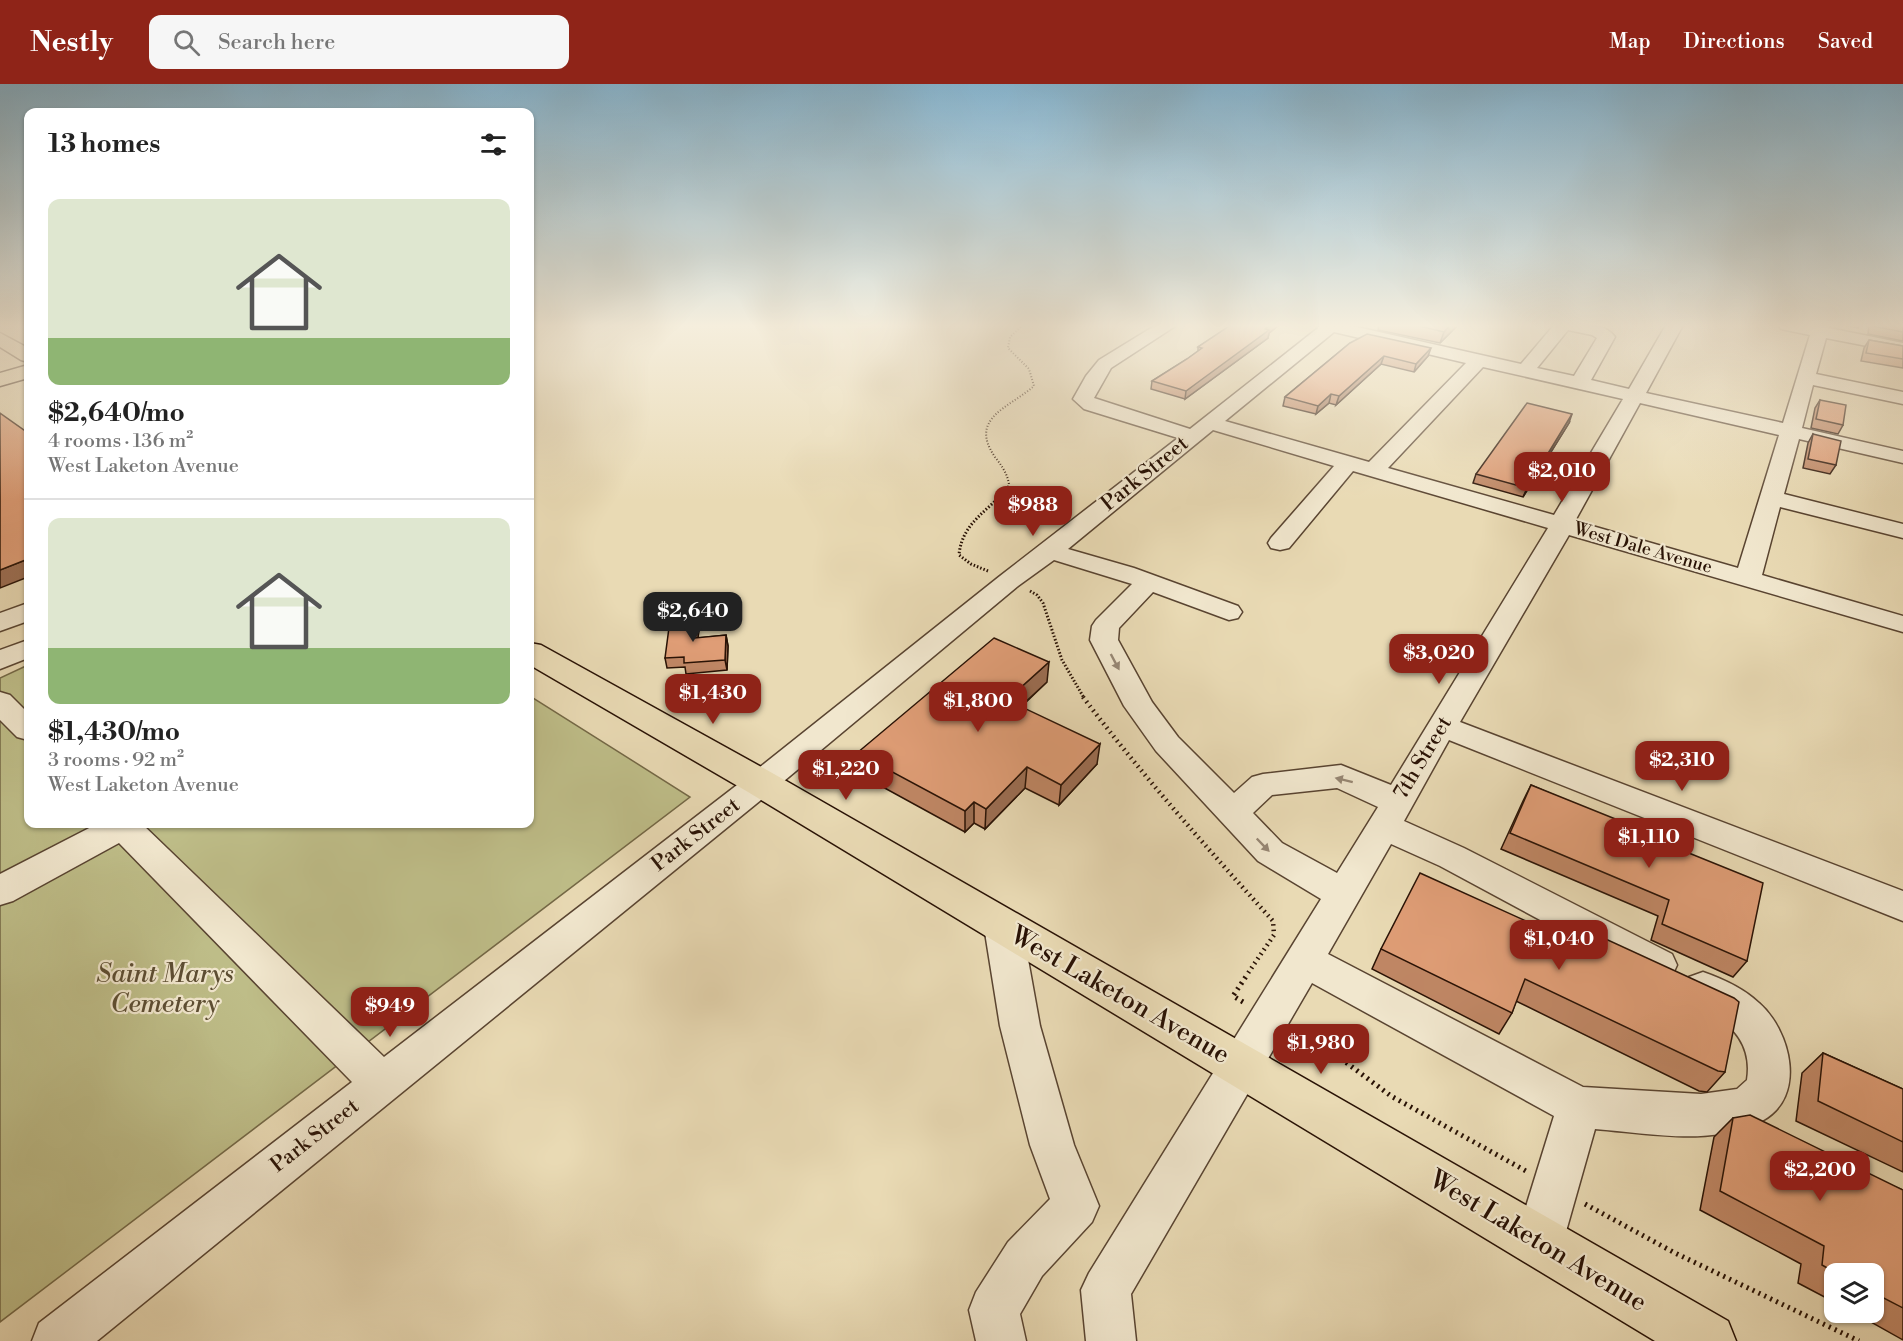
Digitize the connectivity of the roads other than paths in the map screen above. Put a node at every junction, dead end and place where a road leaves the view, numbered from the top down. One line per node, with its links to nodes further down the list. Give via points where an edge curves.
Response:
1 (1091, 384): 10 (street, West Dale Avenue, via 1083,399 1091,405)
2 (1257, 384): 10 (street, Park Street)
3 (1456, 384): 14 (street)
4 (1583, 384): 8 (street)
5 (1642, 384): 8 (street, 7th Street)
6 (1805, 384): 11 (street)
7 (1834, 384): 9 (street)
8 (1635, 396): 11 (street); 16 (street, 7th Street)
9 (1903, 398)
10 (1201, 429): 13 (street, West Dale Avenue); 19 (street, Park Street)
11 (1791, 432): 12 (street); 15 (street)
12 (1903, 457)
13 (1348, 463): 14 (street, West Dale Avenue); 18 (street)
14 (1374, 470): 16 (street, West Dale Avenue)
15 (1772, 498): 17 (street); 20 (street)
16 (1560, 525): 20 (street, West Dale Avenue); 33 (street, 7th Street)
17 (1903, 531)
18 (1280, 543)
19 (1050, 551): 21 (street); 34 (street, Park Street)
20 (1748, 579): 27 (street, West Dale Avenue)
21 (1149, 582): 24 (street); 35 (street, one-way to 35, via 1106,627 1104,640 1139,706 1167,744)
22 (24, 592): 23 (street)
23 (0, 602)
24 (1229, 612)
25 (24, 613): 26 (street)
26 (0, 623)
27 (1903, 624)
28 (24, 650): 30 (street)
29 (534, 654): 34 (main road, West Laketon Avenue)
30 (0, 660)
31 (0, 702): 32 (street)
32 (24, 726)
33 (1442, 726): 36 (street, 7th Street); 41 (street)
34 (761, 783): 42 (main road, West Laketon Avenue); 45 (street, Park Street)
35 (1233, 813): 36 (street, one-way to 35, via 1341,776 1263,785); 40 (street, one-way to 40, via 1270,852)
36 (1390, 814): 40 (street, 7th Street); 46 (street, via 1452,857 1732,1004 1748,1016 1769,1056 1769,1078 1761,1098 1729,1112 1709,1115)
37 (116, 828): 39 (street)
38 (127, 828): 45 (street)
39 (0, 891)
40 (1343, 894): 43 (street, 7th Street)
41 (1903, 906)
42 (1003, 926): 44 (main road, West Laketon Avenue); 50 (street, via 1020,1026 1052,1145 1076,1206 1024,1259 994,1310)
43 (1304, 960): 44 (street, 7th Street); 46 (street)
44 (1242, 1067): 47 (main road, West Laketon Avenue); 51 (street, 7th Street, via 1106,1290)
45 (382, 1083): 49 (street, Park Street)
46 (1580, 1107): 47 (street)
47 (1539, 1242): 48 (main road, West Laketon Avenue)
48 (1701, 1339)
49 (57, 1341)
50 (1001, 1341)
51 (1111, 1341)

